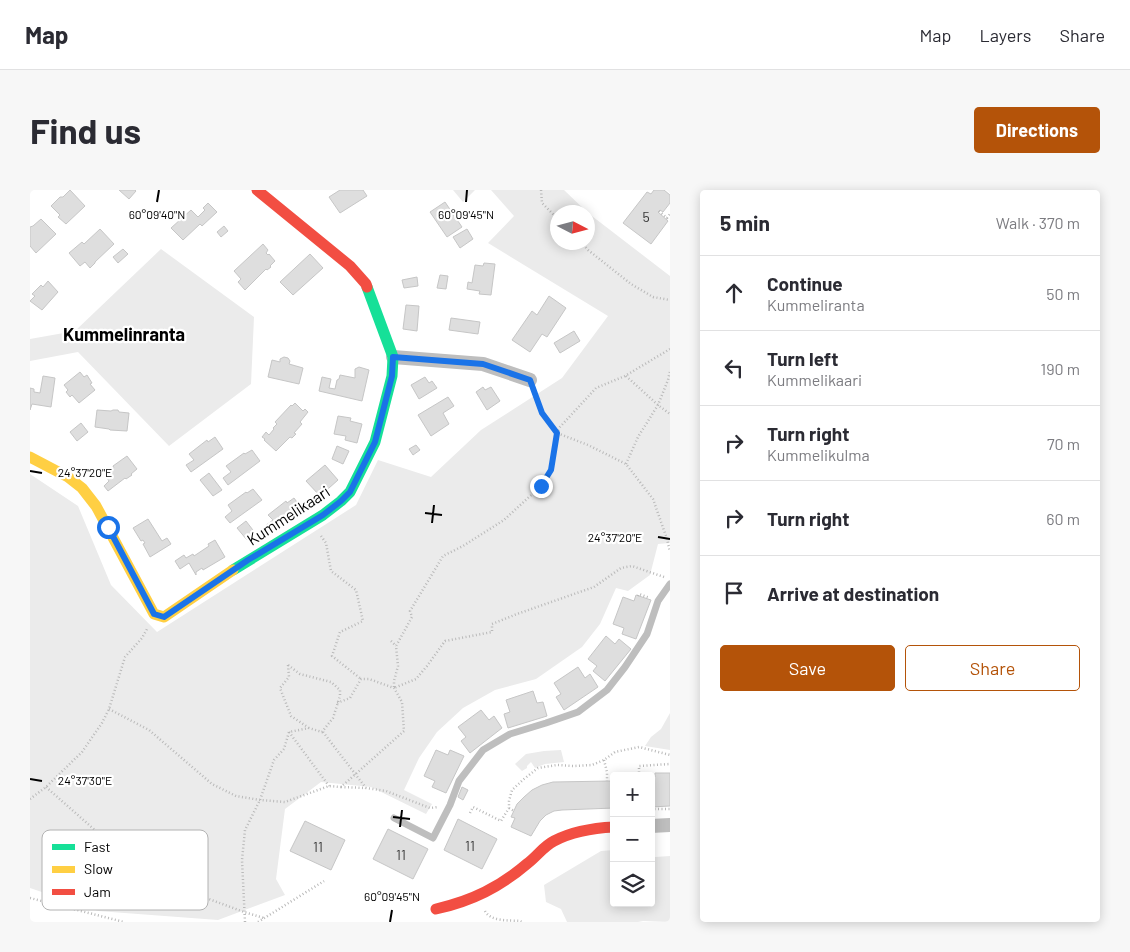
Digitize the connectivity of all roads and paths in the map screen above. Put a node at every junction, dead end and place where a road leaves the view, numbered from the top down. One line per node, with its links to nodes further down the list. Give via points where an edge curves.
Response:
1 (257, 190): 9 (street, Kummelikaari, via 350,266 366,284)
2 (541, 190): 3 (path, via 542,203)
3 (550, 211)
4 (658, 211): 5 (path, via 667,218)
5 (670, 214)
6 (588, 250): 7 (path, via 631,284 653,296)
7 (670, 300)
8 (670, 349): 11 (path)
9 (393, 357): 12 (street, via 483,364); 18 (street, Kummelikaari, via 392,376 375,442 350,492)
10 (670, 371): 13 (path)
11 (625, 376): 13 (path); 15 (path, via 596,388)
12 (530, 380): 15 (path, via 542,413)
13 (658, 405): 14 (path); 17 (path)
14 (670, 414)
15 (557, 433): 17 (path); 24 (path, via 551,470 541,486 504,520 443,556 410,612 412,617)
16 (30, 457): 22 (street, via 82,488 96,506)
17 (626, 464): 19 (path, via 653,499)
18 (310, 522): 22 (street, Kummelikaari); 25 (path, via 326,543 331,571 356,590 363,621 340,632 332,656)
19 (670, 552)
20 (670, 579): 26 (path, via 632,566 621,568 594,587 492,624 492,632 446,641 416,679)
21 (670, 584): 44 (lane, via 658,601 647,634 607,690 578,712 510,734 482,750 459,781)
22 (159, 616): 28 (path, via 125,657)
23 (391, 642): 24 (path)
24 (396, 646): 26 (path, via 398,666)
25 (361, 679): 26 (path); 27 (path, via 350,698)
26 (394, 688): 36 (path, via 402,702 404,731)
27 (337, 703): 29 (path, via 340,690 331,682 300,674 288,665 289,677 280,688 291,716); 31 (path, via 333,718)
28 (109, 708): 39 (path, via 82,752); 43 (path, via 148,730 212,784 236,796)
29 (308, 728): 30 (path); 31 (path)
30 (289, 732): 38 (path); 43 (path, via 284,749 274,760)
31 (322, 732): 36 (path)
32 (670, 755): 33 (path, via 639,747 615,752)
33 (604, 760): 37 (path); 45 (path, via 592,765 538,768 512,790)
34 (670, 764): 35 (path, via 639,766)
35 (639, 772)
36 (355, 775): 40 (path); 41 (path)
37 (607, 781)
38 (329, 786): 40 (path); 43 (path, via 286,802)
39 (46, 787): 42 (path); 54 (path)
40 (341, 788): 41 (path)
41 (366, 788): 44 (path, via 386,791 430,808)
42 (30, 798)
43 (260, 800): 60 (path, via 245,830 242,860)
44 (450, 805): 50 (lane, via 433,838)
45 (509, 808): 48 (path); 49 (path, via 502,821 473,807)
46 (670, 808): 47 (path)
47 (655, 809)
48 (514, 811)
49 (470, 813)
50 (394, 818)
51 (670, 825): 52 (street)
52 (655, 826)
53 (610, 827): 58 (street, via 579,830 565,835 480,897)
54 (95, 830)
55 (324, 881): 61 (path)
56 (208, 898): 60 (path)
57 (483, 906): 65 (path, via 487,916 495,920)
58 (436, 909)
59 (77, 910): 62 (path)
60 (244, 912): 61 (path); 63 (path)
61 (264, 918): 64 (path)
62 (124, 922)
63 (245, 922)
64 (258, 922)
65 (522, 922)

